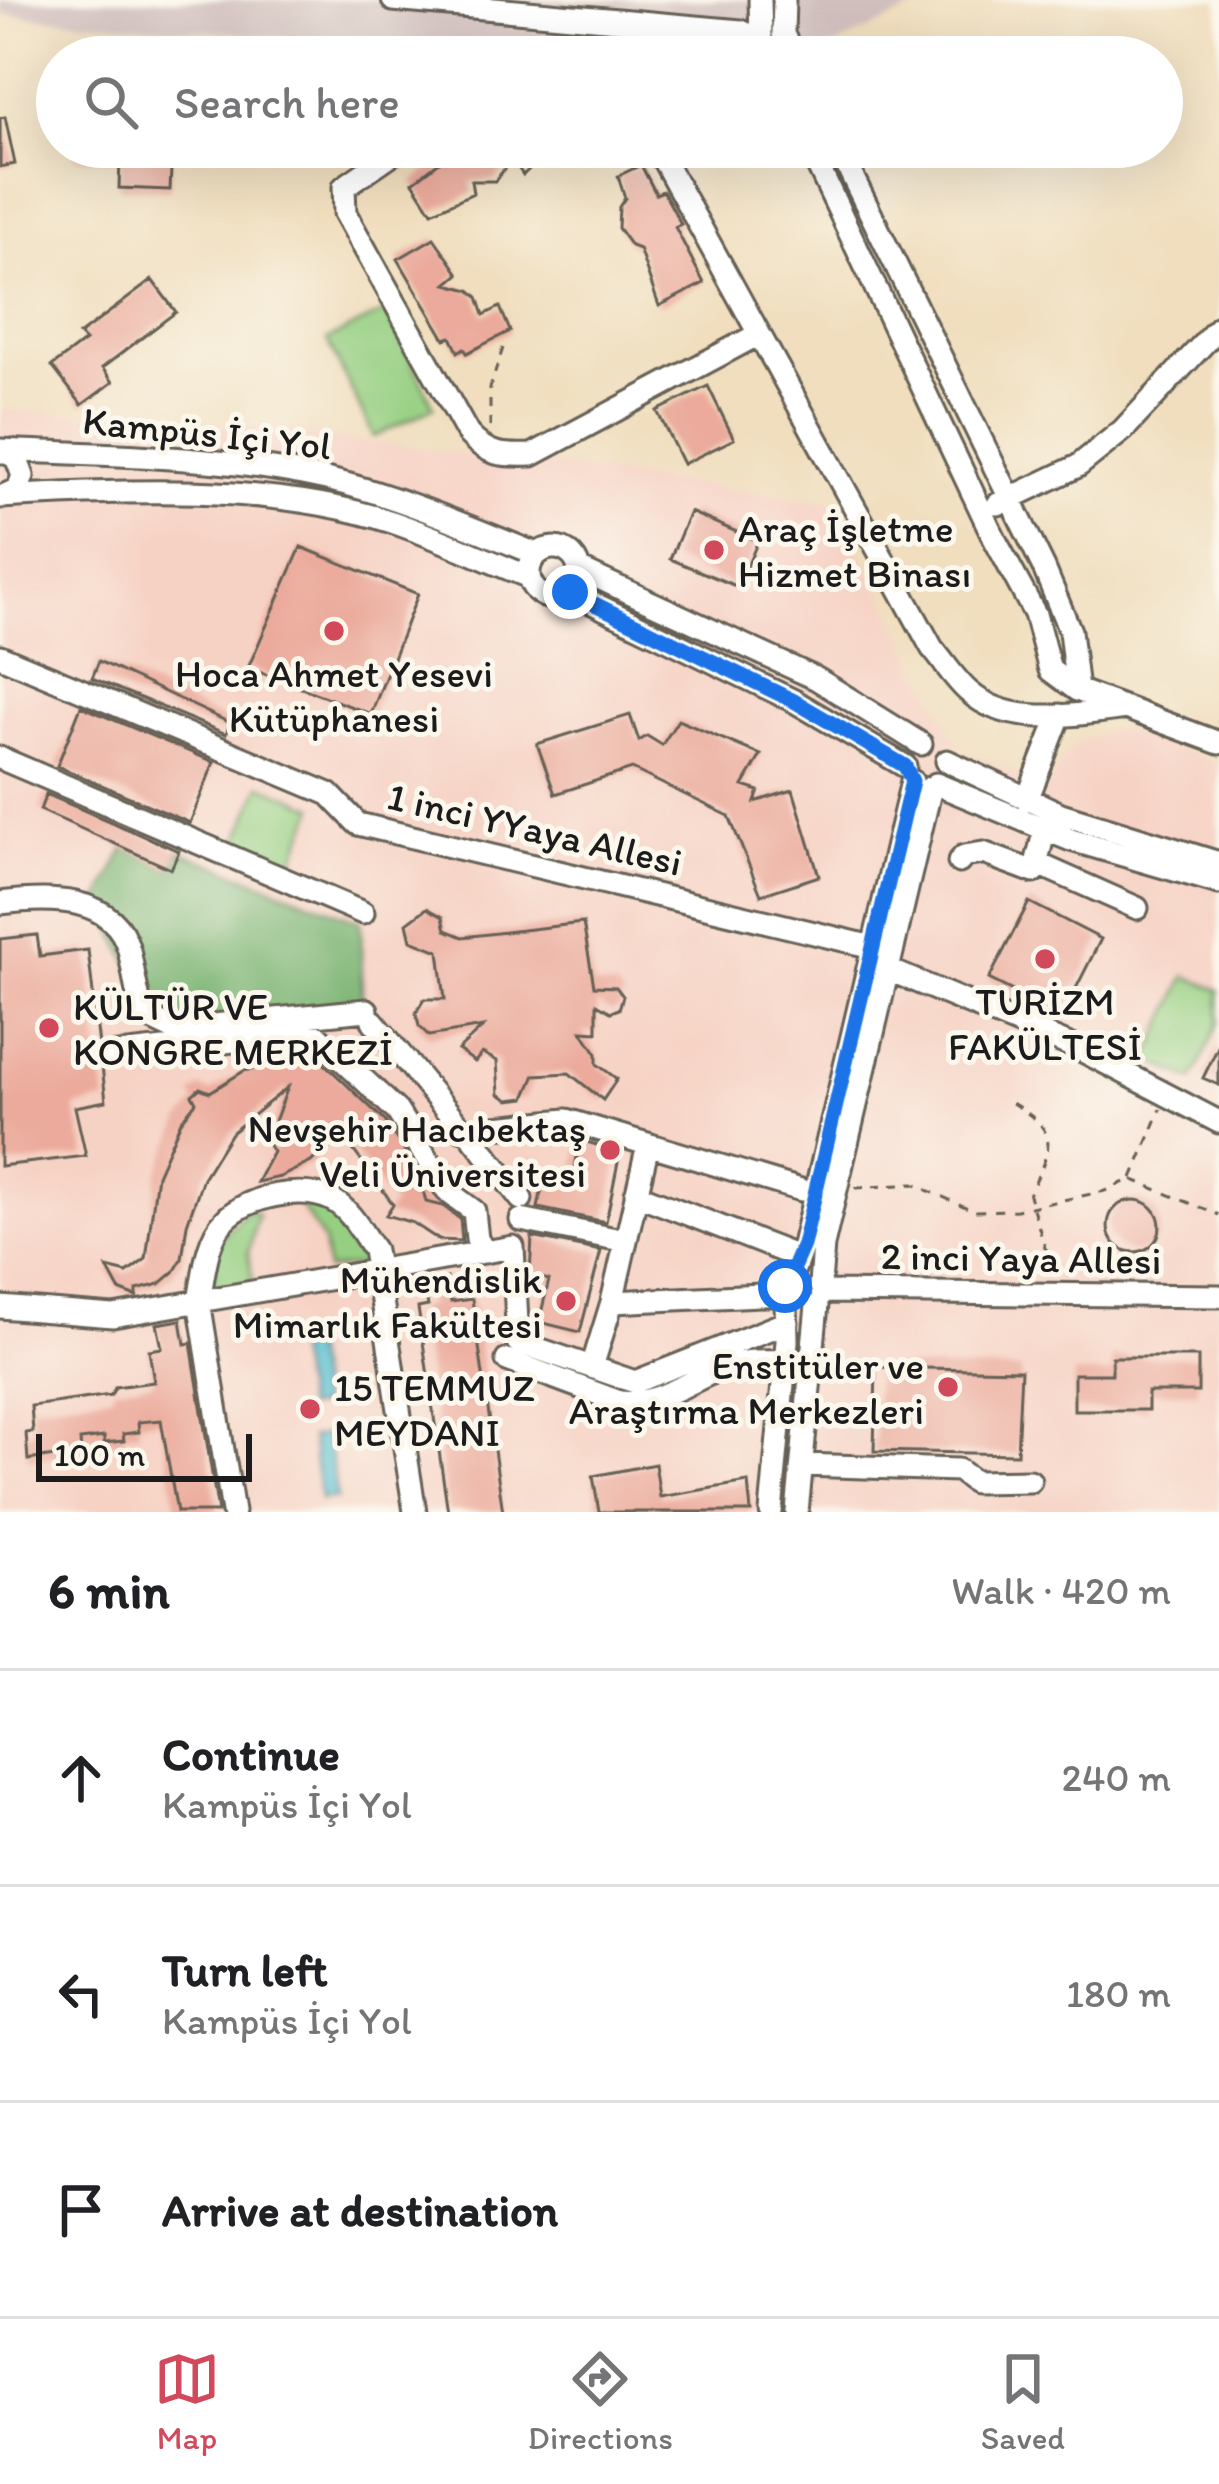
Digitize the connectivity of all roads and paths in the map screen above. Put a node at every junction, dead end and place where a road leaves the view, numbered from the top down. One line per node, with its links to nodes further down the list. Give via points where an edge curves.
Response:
1 (393, 0): 4 (street)
2 (760, 0): 5 (street)
3 (784, 0): 6 (street)
4 (747, 36)
5 (763, 36)
6 (784, 36)
7 (372, 168): 15 (street, via 344,187 345,213 468,434)
8 (668, 168): 12 (street)
9 (819, 168): 18 (street)
10 (848, 168): 17 (street)
11 (1219, 327): 17 (street, via 1123,430 1078,466)
12 (759, 334): 15 (street, via 532,455); 26 (street, via 932,648 988,703 1020,715)
13 (505, 342): 15 (path, via 490,388)
14 (1, 450): 16 (street, via 16,457 23,476 18,489); 19 (street, Kampüs İçi Yol, via 301,473 393,497)
15 (490, 453)
16 (0, 497): 21 (street, Kampüs İçi Yol, via 146,489 296,502 390,521)
17 (1010, 500): 18 (street); 24 (street, via 1070,631)
18 (981, 509): 24 (street, via 1035,614 1050,670)
19 (537, 554): 20 (street, via 562,549); 21 (street)
20 (579, 569): 22 (street); 28 (street, via 817,680)
21 (529, 578): 22 (street, via 545,596)
22 (570, 592): 31 (street, via 794,701)
23 (0, 656): 41 (street, 1 inci YYaya Allesi, via 329,794 358,824)
24 (1077, 690): 25 (street)
25 (1126, 708): 26 (street); 27 (street)
26 (1060, 715): 32 (street)
27 (1219, 743)
28 (921, 744): 30 (street, via 938,747); 31 (street, via 908,754)
29 (0, 758): 40 (street)
30 (947, 760): 31 (street, via 944,777); 32 (street)
31 (921, 779): 33 (street); 41 (street); 42 (street)
32 (1027, 800): 36 (street)
33 (1045, 829): 35 (street); 37 (street)
34 (959, 862): 35 (street, via 975,853 1034,872)
35 (1036, 862): 39 (street)
36 (1219, 863)
37 (1219, 883)
38 (0, 903): 49 (street, via 86,903 118,925 143,1015 172,1029 370,1016)
39 (1137, 908)
40 (363, 913)
41 (873, 947): 50 (street, via 841,1043)
42 (889, 970): 46 (street); 50 (street)
43 (348, 1027): 44 (street)
44 (313, 1032): 45 (street); 61 (street, via 397,1112 446,1191 474,1211)
45 (111, 1055)
46 (1167, 1095): 48 (street); 52 (path)
47 (1012, 1103): 56 (path, via 1049,1133)
48 (1219, 1122)
49 (467, 1130): 51 (street, via 567,1120); 57 (street)
50 (828, 1142): 54 (street); 62 (street)
51 (648, 1144): 53 (street); 55 (street)
52 (1131, 1179): 56 (path); 58 (path)
53 (801, 1190)
54 (836, 1192): 56 (path, via 913,1184 975,1211); 64 (street)
55 (636, 1194): 59 (street); 62 (street)
56 (1031, 1207): 65 (path, via 1045,1248)
57 (522, 1210): 59 (street); 60 (street)
58 (1219, 1215)
59 (626, 1240): 69 (street)
60 (513, 1247): 61 (street); 73 (street, via 518,1342)
61 (485, 1252): 63 (street)
62 (798, 1257): 67 (street)
63 (378, 1270): 68 (street); 68 (street, via 374,1250 332,1200 293,1193 258,1199 226,1218 213,1239); 77 (street)
64 (820, 1294): 65 (street, 2 inci Yaya Allesi); 67 (street, via 804,1312); 67 (street, via 802,1274); 74 (street)
65 (1091, 1295): 66 (street, 2 inci Yaya Allesi)
66 (1219, 1296)
67 (787, 1299): 69 (street); 72 (street); 73 (street, via 634,1382)
68 (199, 1301): 70 (street, via 112,1316); 76 (street)
69 (612, 1302): 73 (street)
70 (0, 1307)
71 (506, 1360): 72 (street, via 639,1403 730,1365)
72 (785, 1361): 78 (street)
73 (592, 1367)
74 (802, 1465): 75 (street); 79 (street)
75 (1030, 1481)
76 (233, 1512)
77 (415, 1512)
78 (771, 1512)
79 (796, 1512)

